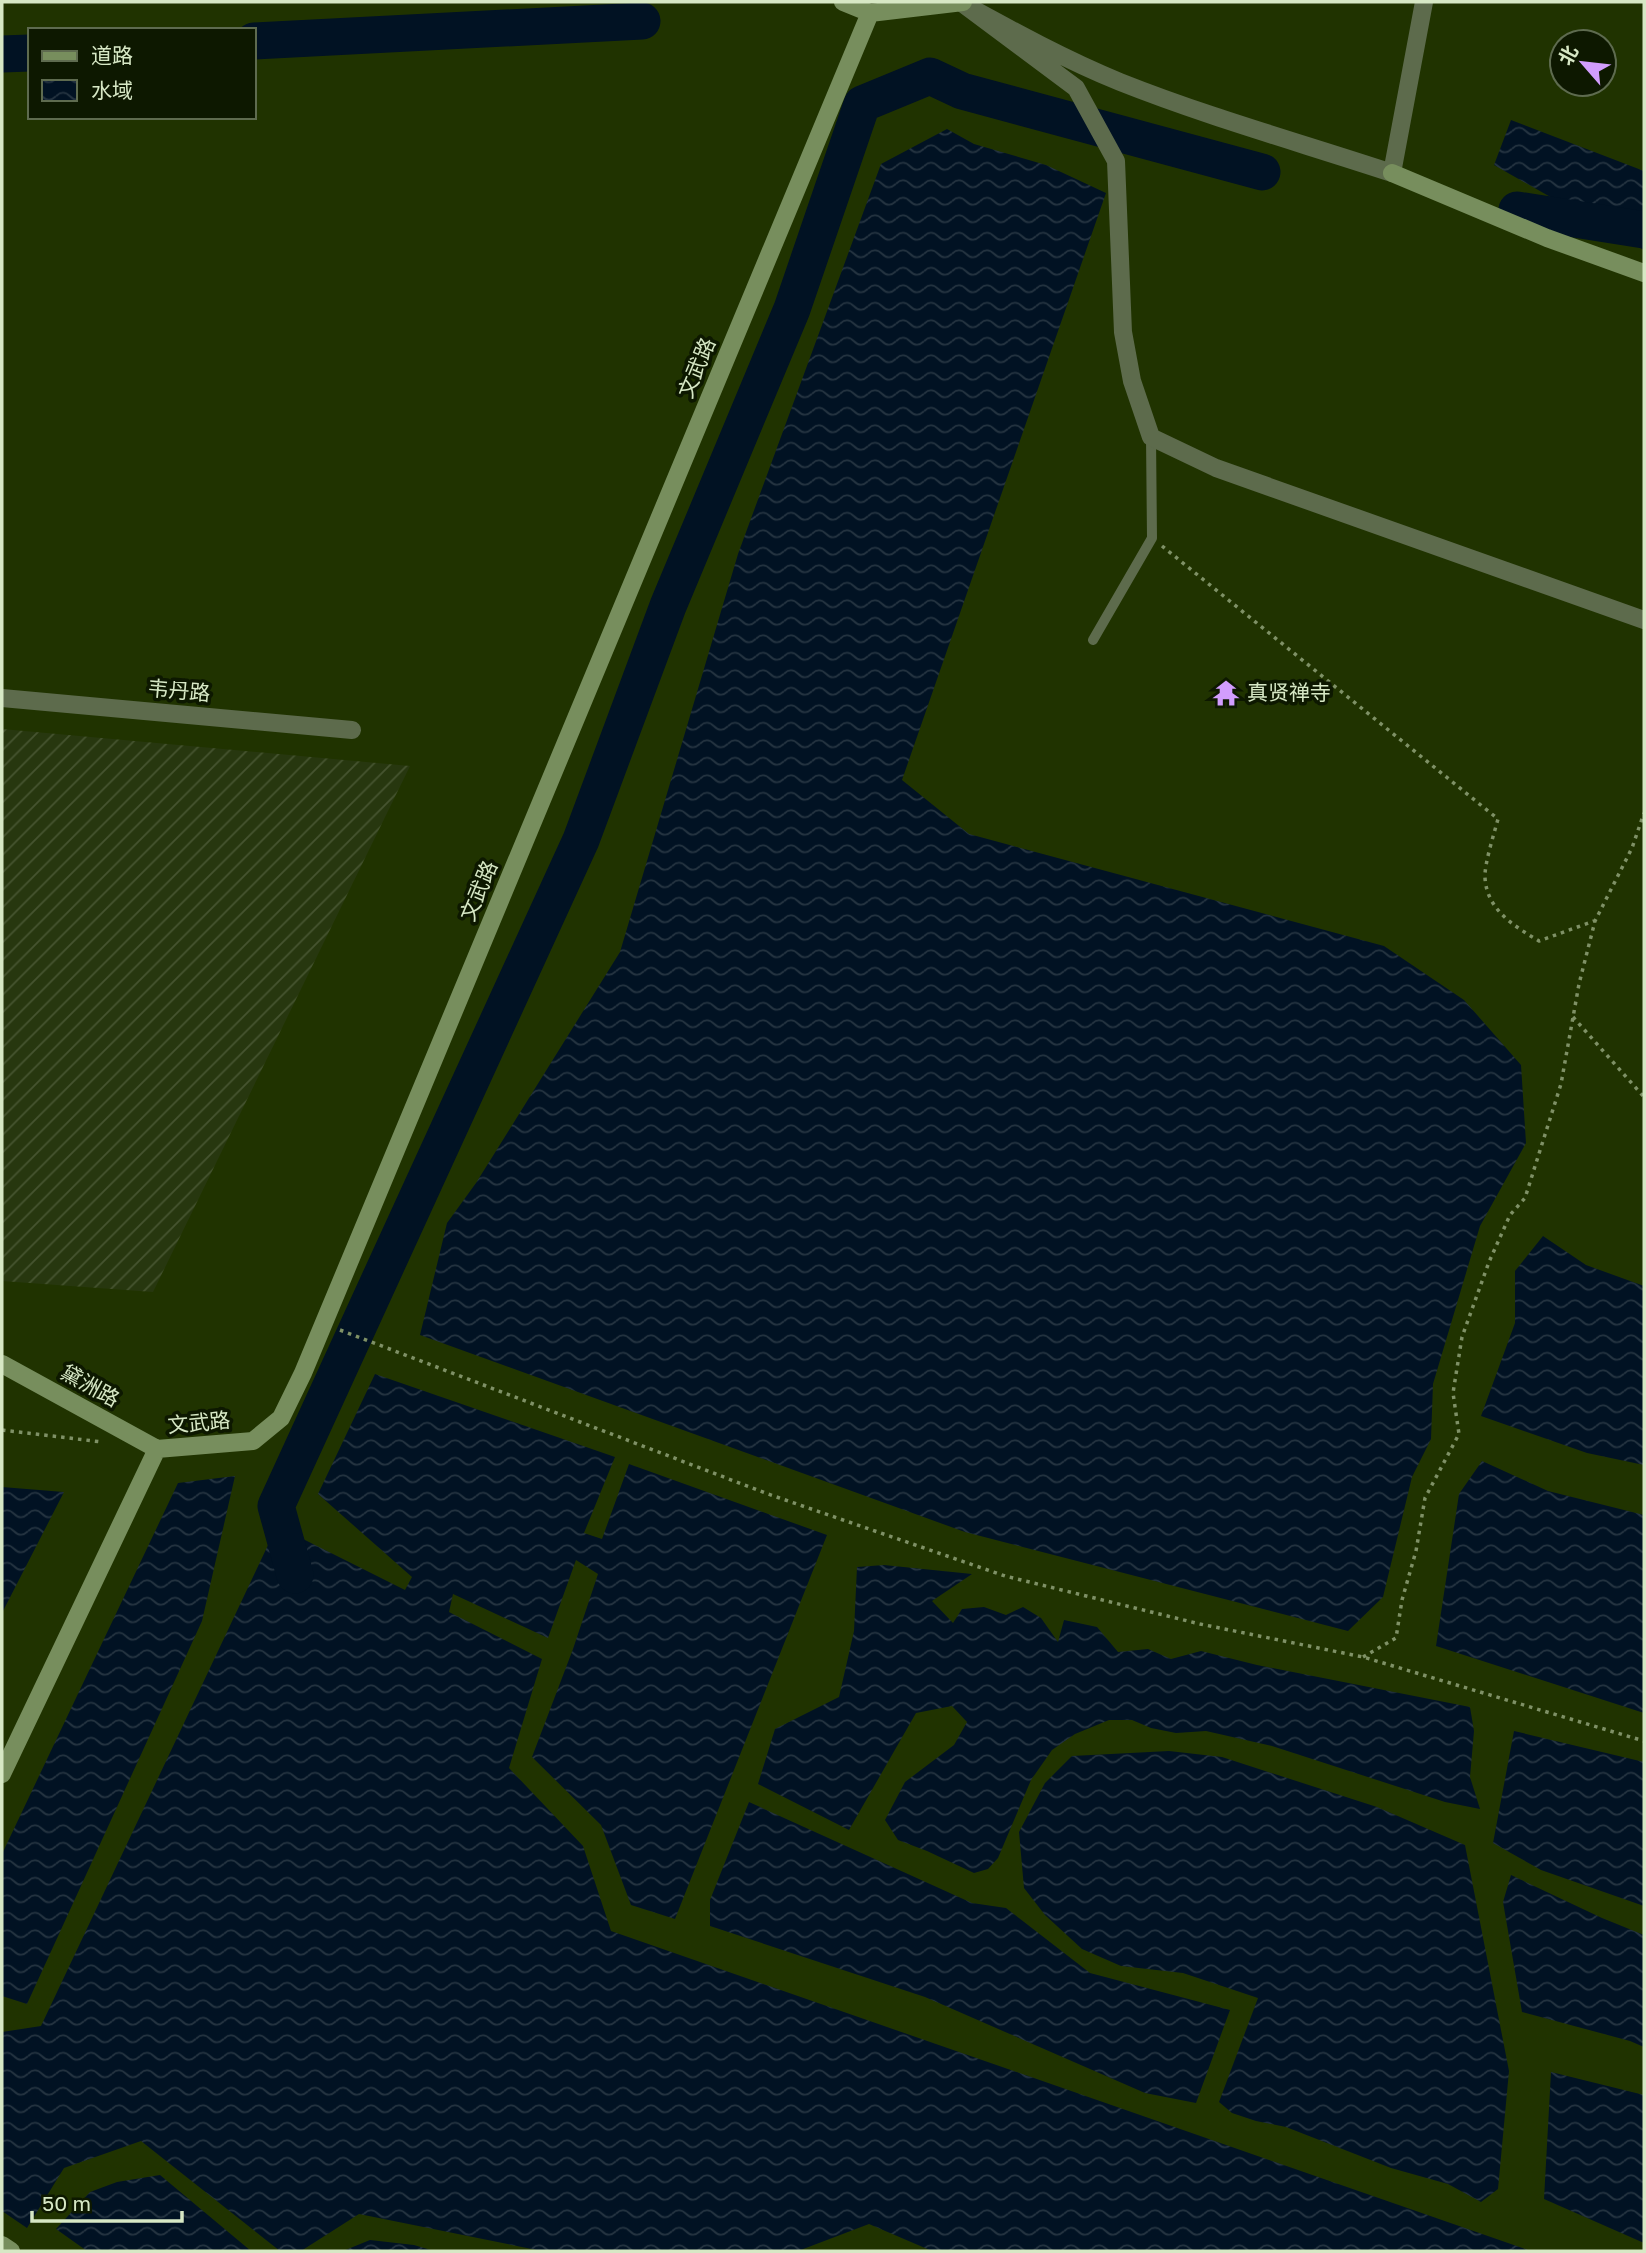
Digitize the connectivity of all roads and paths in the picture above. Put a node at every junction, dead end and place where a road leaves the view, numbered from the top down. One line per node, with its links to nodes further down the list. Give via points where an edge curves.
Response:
1 (843, 2): 4 (main road)
2 (963, 2): 4 (main road); 5 (street, via 1119,81); 7 (street, via 1076,88 1116,161 1123,332 1132,381)
3 (1424, 2): 5 (street)
4 (870, 13): 21 (main road, 文武路, via 281,1418 253,1441)
5 (1392, 173): 6 (main road, via 1546,238)
6 (1644, 273)
7 (1151, 438): 8 (lane); 9 (street, via 1216,468)
8 (1152, 538): 10 (lane); 14 (path, via 1498,820 1485,877 1494,908 1539,941)
9 (1644, 620)
10 (1093, 640)
11 (2, 698): 12 (street, 韦丹路)
12 (352, 730)
13 (1644, 813): 14 (path, via 1632,848)
14 (1595, 921): 15 (path)
15 (1573, 1017): 16 (path); 22 (path, via 1561,1084 1525,1198 1510,1215 1462,1337 1453,1393 1459,1434 1425,1498 1396,1638)
16 (1644, 1097)
17 (337, 1329): 22 (path, via 768,1494 1005,1576 1200,1624)
18 (2, 1364): 21 (main road, 黛洲路)
19 (2, 1430): 20 (path)
20 (105, 1442)
21 (156, 1449): 24 (main road, 文武路)
22 (1363, 1657): 23 (path)
23 (1644, 1741)
24 (2, 1774)
25 (2, 2245): 26 (main road)
26 (11, 2251)

